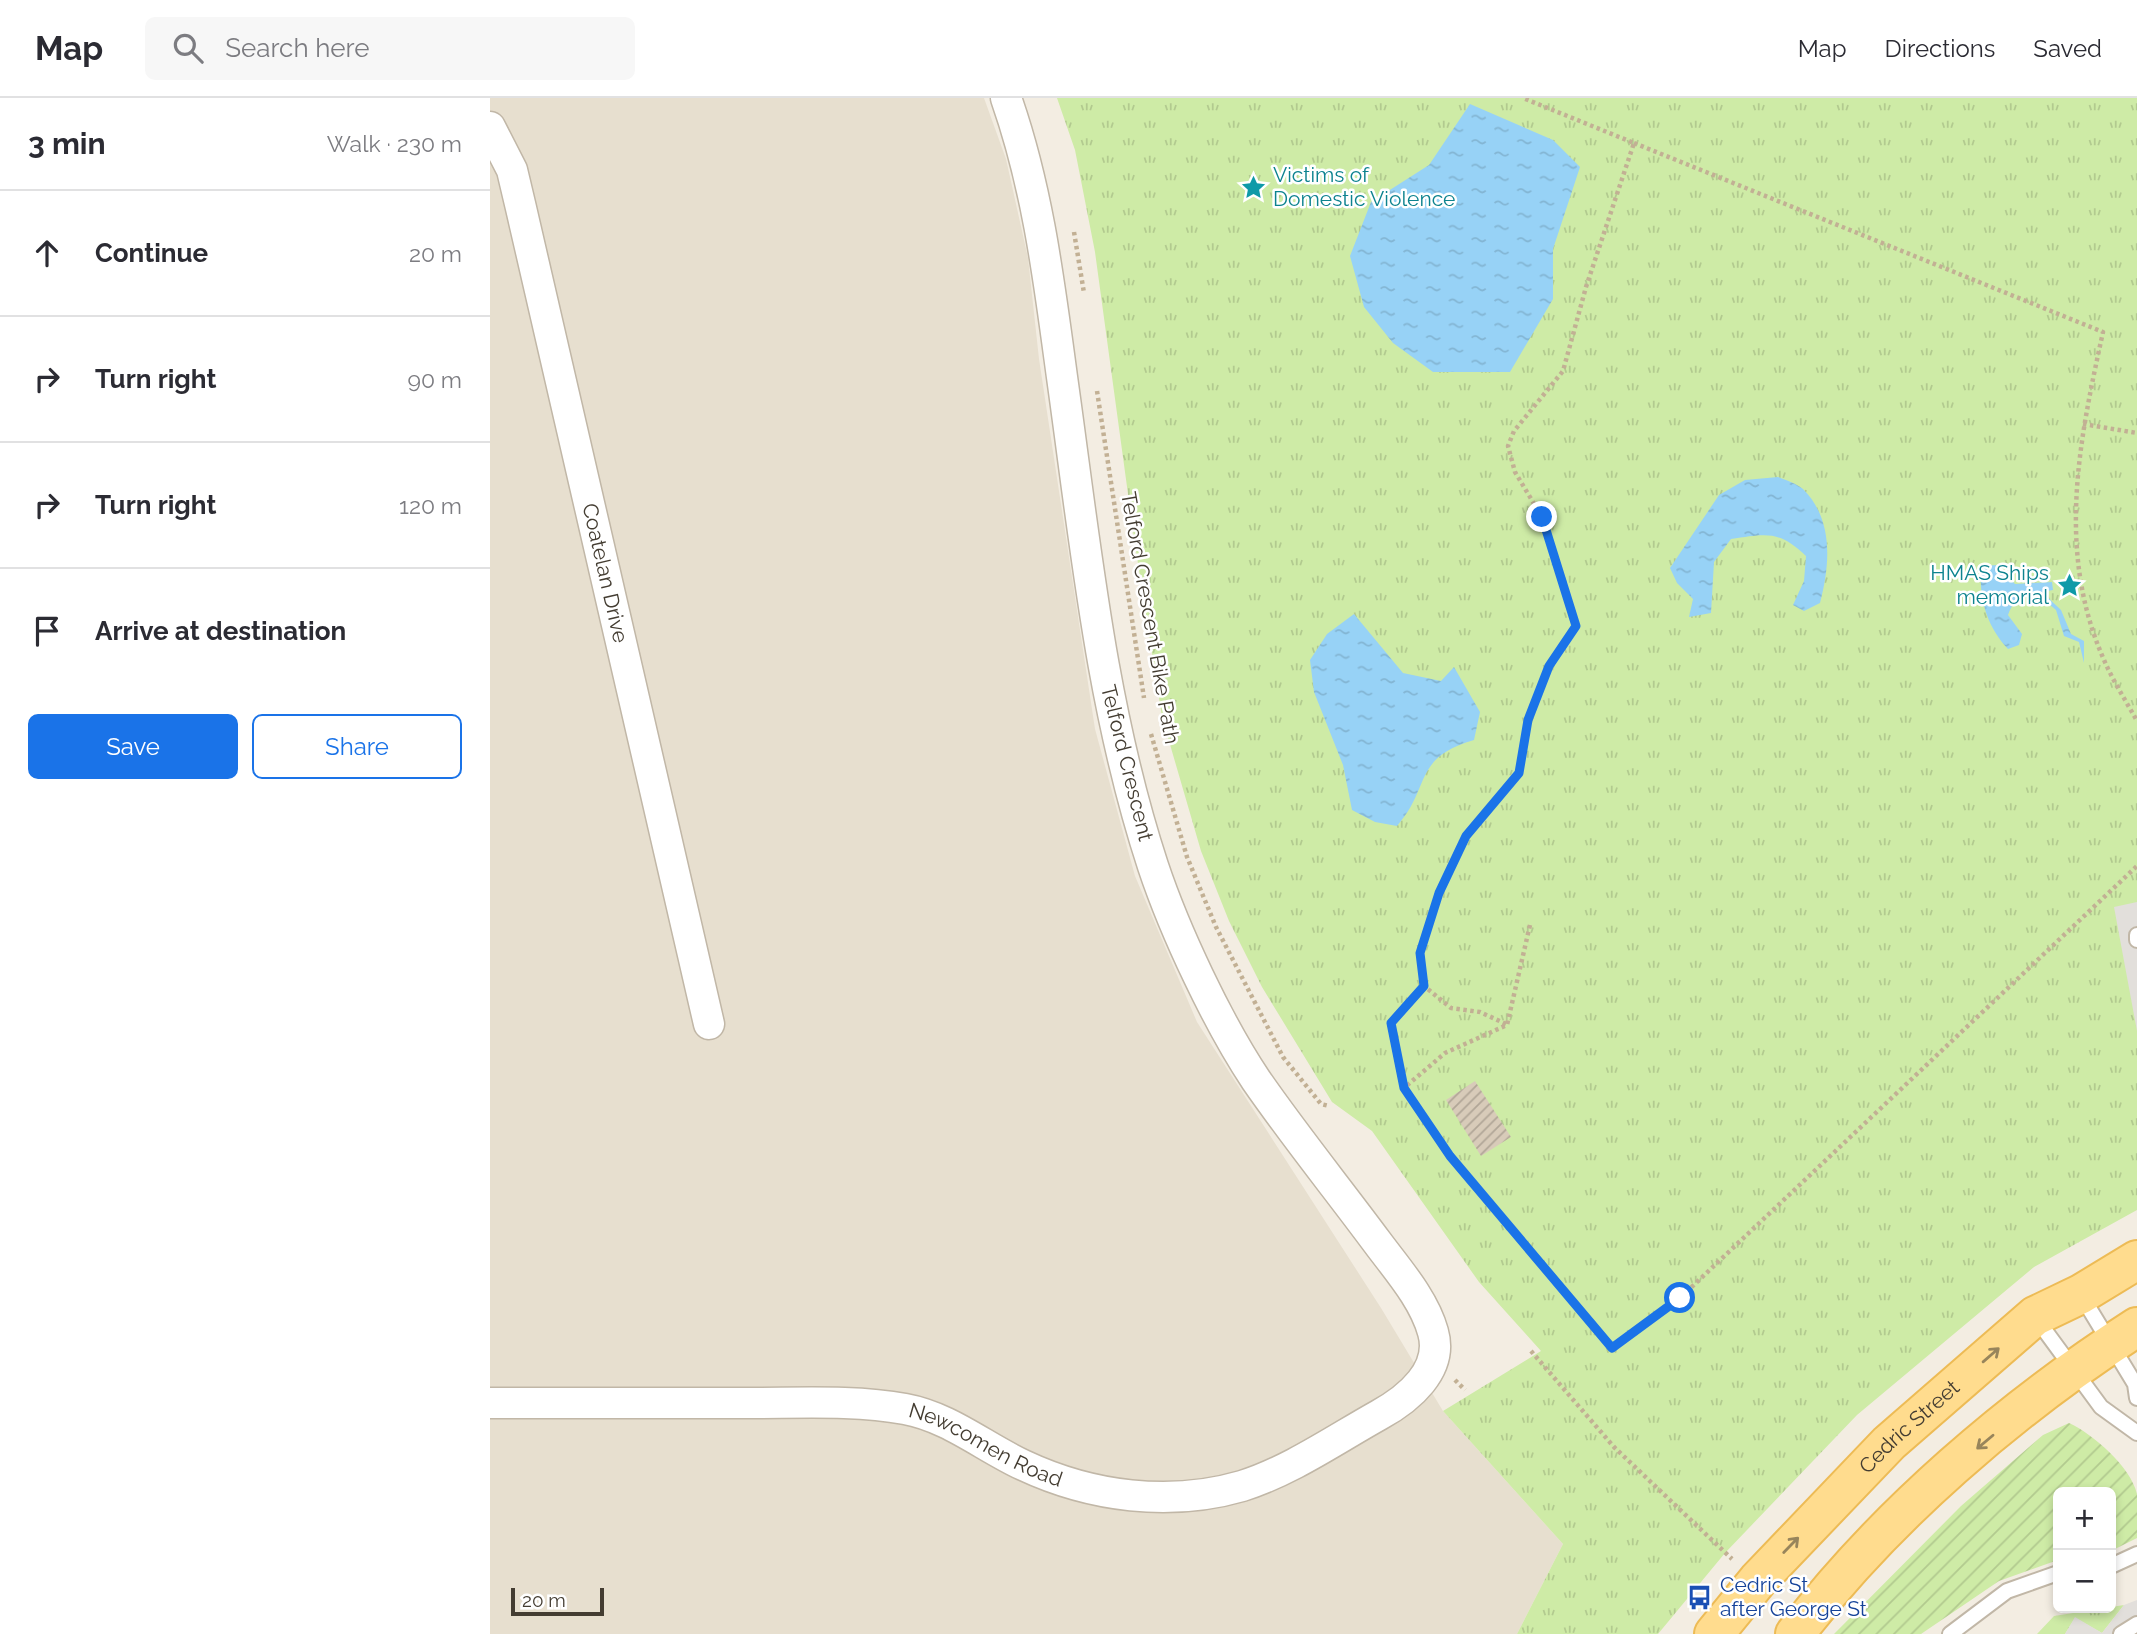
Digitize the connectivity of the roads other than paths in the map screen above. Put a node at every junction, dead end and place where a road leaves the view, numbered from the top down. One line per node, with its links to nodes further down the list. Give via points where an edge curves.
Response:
1 (1006, 98): 8 (street, Telford Crescent, via 1027,156 1047,256 1114,726 1154,869 1223,1023 1254,1077 1410,1285 1434,1335)
2 (490, 127): 3 (street, Coatelan Drive, via 512,170)
3 (709, 1024)
4 (2137, 1260): 5 (main road, Cedric Street)
5 (2081, 1294): 6 (main road, Cedric Street); 7 (lane)
6 (2035, 1316): 9 (lane); 17 (main road, Cedric Street, one-way to 6, via 1758,1580 1889,1443)
7 (2123, 1335): 9 (main road); 10 (lane)
8 (1433, 1357): 11 (street, Newcomen Road, via 1425,1377 1403,1402 1247,1485 1194,1497 1133,1497 1075,1485 1021,1465 974,1436 909,1409 824,1403)
9 (2073, 1369): 12 (lane, via 2101,1408); 18 (main road, one-way to 18, via 1935,1483 1826,1594)
10 (2137, 1398)
11 (490, 1403)
12 (2137, 1433)
13 (2137, 1554): 14 (lane)
14 (2116, 1564)
15 (2053, 1575): 19 (lane, via 2007,1591)
16 (2137, 1624): 20 (lane)
17 (1714, 1634)
18 (1795, 1634)
19 (1950, 1634)
20 (2121, 1634)

